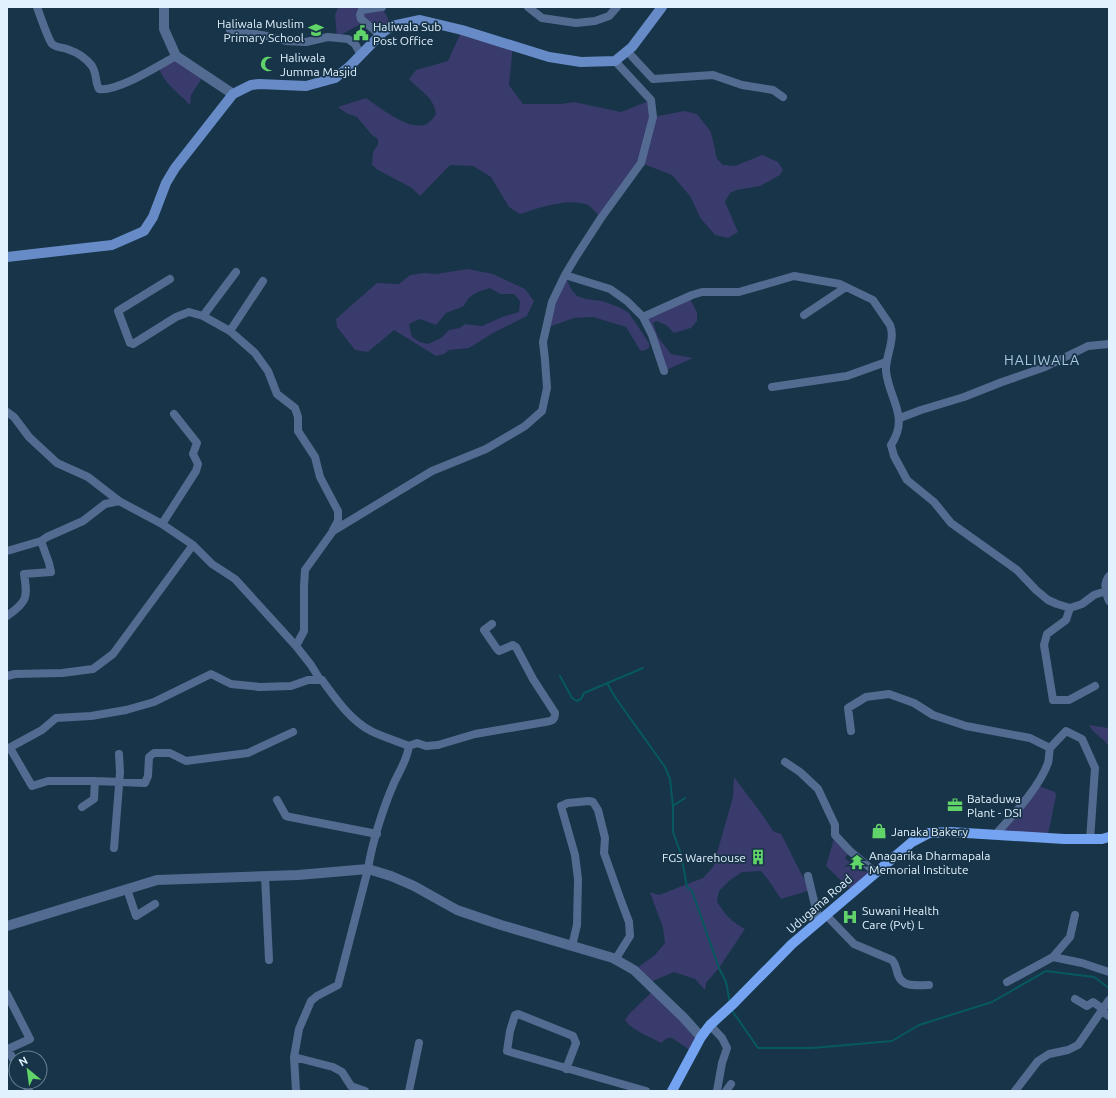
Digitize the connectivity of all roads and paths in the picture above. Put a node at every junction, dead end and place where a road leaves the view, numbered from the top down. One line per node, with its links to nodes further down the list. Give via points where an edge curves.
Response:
1 (37, 7): 11 (street, via 51,43 84,58 94,70 99,89 105,90 132,80)
2 (164, 7): 11 (street, via 164,29)
3 (382, 7): 8 (street, via 362,10 360,15 361,19)
4 (528, 7): 5 (street, via 542,18 576,23 609,16)
5 (617, 7)
6 (662, 7): 9 (main road)
7 (230, 30): 10 (street, via 286,41 306,42 328,37 348,39 355,44)
8 (380, 35): 10 (main road); 12 (main road, via 392,26 420,20 549,57 581,62)
9 (627, 51): 12 (main road); 14 (street, via 653,79 713,74 742,85 773,90)
10 (361, 55): 13 (main road, via 335,78 306,86 251,85)
11 (176, 56): 13 (street)
12 (615, 61): 17 (street, via 651,100 653,117 641,163 601,218)
13 (233, 94): 15 (main road, via 175,168 144,231 112,245)
14 (783, 97)
15 (7, 257)
16 (236, 272): 22 (street)
17 (565, 275): 23 (street, via 610,289); 34 (street, via 552,302 543,342 547,388 542,411 525,426 486,449 432,471)
18 (170, 279): 22 (street, via 118,311 130,343 133,344 176,317 189,312)
19 (263, 281): 24 (street)
20 (846, 287): 21 (street); 23 (street, via 794,276 739,292 702,292); 26 (street, via 873,300 890,325 890,354)
21 (804, 315)
22 (203, 316): 24 (street)
23 (643, 317): 27 (street)
24 (230, 331): 34 (street, via 255,353 268,371 277,394 295,408 298,431 315,457 320,477 338,511 338,521)
25 (1109, 344): 31 (street, via 1088,346 1045,367)
26 (886, 362): 28 (street, via 848,376); 31 (street, via 886,372)
27 (664, 371)
28 (772, 388)
29 (7, 412): 32 (street, via 57,463 88,477)
30 (174, 414): 33 (street, via 197,443 193,454 198,464)
31 (900, 418): 41 (street, via 898,436 891,445 907,480 934,502 951,523 1017,570 1048,600)
32 (119, 501): 33 (street); 35 (street, via 105,504 83,521)
33 (162, 524): 36 (street)
34 (333, 530): 44 (street, via 305,570 304,632)
35 (41, 542): 37 (street); 42 (street, via 51,572 24,574 24,602)
36 (193, 545): 44 (street, via 212,564 234,579); 45 (street, via 113,654 93,669)
37 (7, 551)
38 (1109, 576): 39 (street)
39 (1106, 591): 40 (street); 41 (street)
40 (1109, 601)
41 (1070, 608): 47 (street, via 1066,620 1047,634 1044,644 1053,700 1070,700)
42 (7, 616)
43 (492, 624): 50 (street, via 484,630 497,649 513,645 516,647 555,714 554,720 475,734 438,745)
44 (296, 646): 46 (street)
45 (7, 676)
46 (322, 680): 50 (street, via 338,703 354,719 371,731); 51 (street, via 260,688 231,684 211,674 154,702 126,710 56,718 42,730)
47 (1095, 686)
48 (293, 732): 56 (street, via 248,753 186,761 170,753 154,754 149,756 145,783)
49 (851, 732): 52 (street, via 848,708 866,697 889,694 914,702 933,715 966,726 1030,738)
50 (409, 746): 59 (street, via 408,757 394,783)
51 (9, 748): 55 (street, via 32,786 48,780)
52 (1050, 748): 60 (street, via 1048,762 1036,785); 62 (street, via 1066,731 1082,739 1095,768)
53 (119, 754): 56 (street)
54 (785, 762): 65 (street, via 818,789 835,825 835,835)
55 (96, 780): 56 (street); 58 (street, via 94,799)
56 (119, 782): 63 (street)
57 (277, 800): 59 (street, via 286,816)
58 (82, 807)
59 (377, 834): 64 (street)
60 (995, 835): 62 (main road, Udugama Road); 65 (main road, Udugama Road, via 929,833 912,842)
61 (1109, 837): 62 (main road, Udugama Road)
62 (1090, 840)
63 (114, 848)
64 (368, 869): 66 (street); 73 (street, via 414,886 457,910); 89 (street, via 338,985 312,1001 299,1029)
65 (875, 872): 71 (main road, Udugama Road)
66 (265, 876): 68 (street, via 157,880); 75 (street)
67 (808, 876): 71 (street)
68 (127, 889): 69 (street, via 136,916); 72 (street)
69 (155, 904)
70 (1076, 915): 74 (street, via 1070,937)
71 (822, 919): 79 (street, via 854,944 892,960 898,977 904,984); 85 (main road, Udugama Road)
72 (7, 926)
73 (572, 946): 76 (street); 76 (street, via 577,925 578,879 575,855 561,806 589,801 598,810 605,838 604,853 629,922 630,936)
74 (1053, 957): 77 (street); 78 (street)
75 (269, 960)
76 (615, 960): 86 (street, via 634,970)
77 (1109, 972)
78 (1008, 982)
79 (929, 985)
80 (7, 994): 88 (street, via 30,1039)
81 (1075, 999): 83 (street, via 1087,1006 1093,1002)
82 (1109, 1000): 83 (street)
83 (1102, 1010): 84 (street); 97 (street, via 1078,1045 1048,1054 1038,1060)
84 (1109, 1016)
85 (710, 1025): 86 (main road, Udugama Road); 96 (street, via 727,1048)
86 (701, 1037): 95 (main road, Udugama Road)
87 (419, 1043): 93 (street)
88 (8, 1050)
89 (294, 1057): 91 (street); 92 (street, via 342,1072 351,1086)
90 (566, 1069): 90 (street, via 507,1052 514,1015 518,1014 573,1036 576,1043); 94 (street)
91 (296, 1091)
92 (365, 1091)
93 (410, 1091)
94 (646, 1091)
95 (672, 1091)
96 (717, 1091)
97 (1015, 1091)

